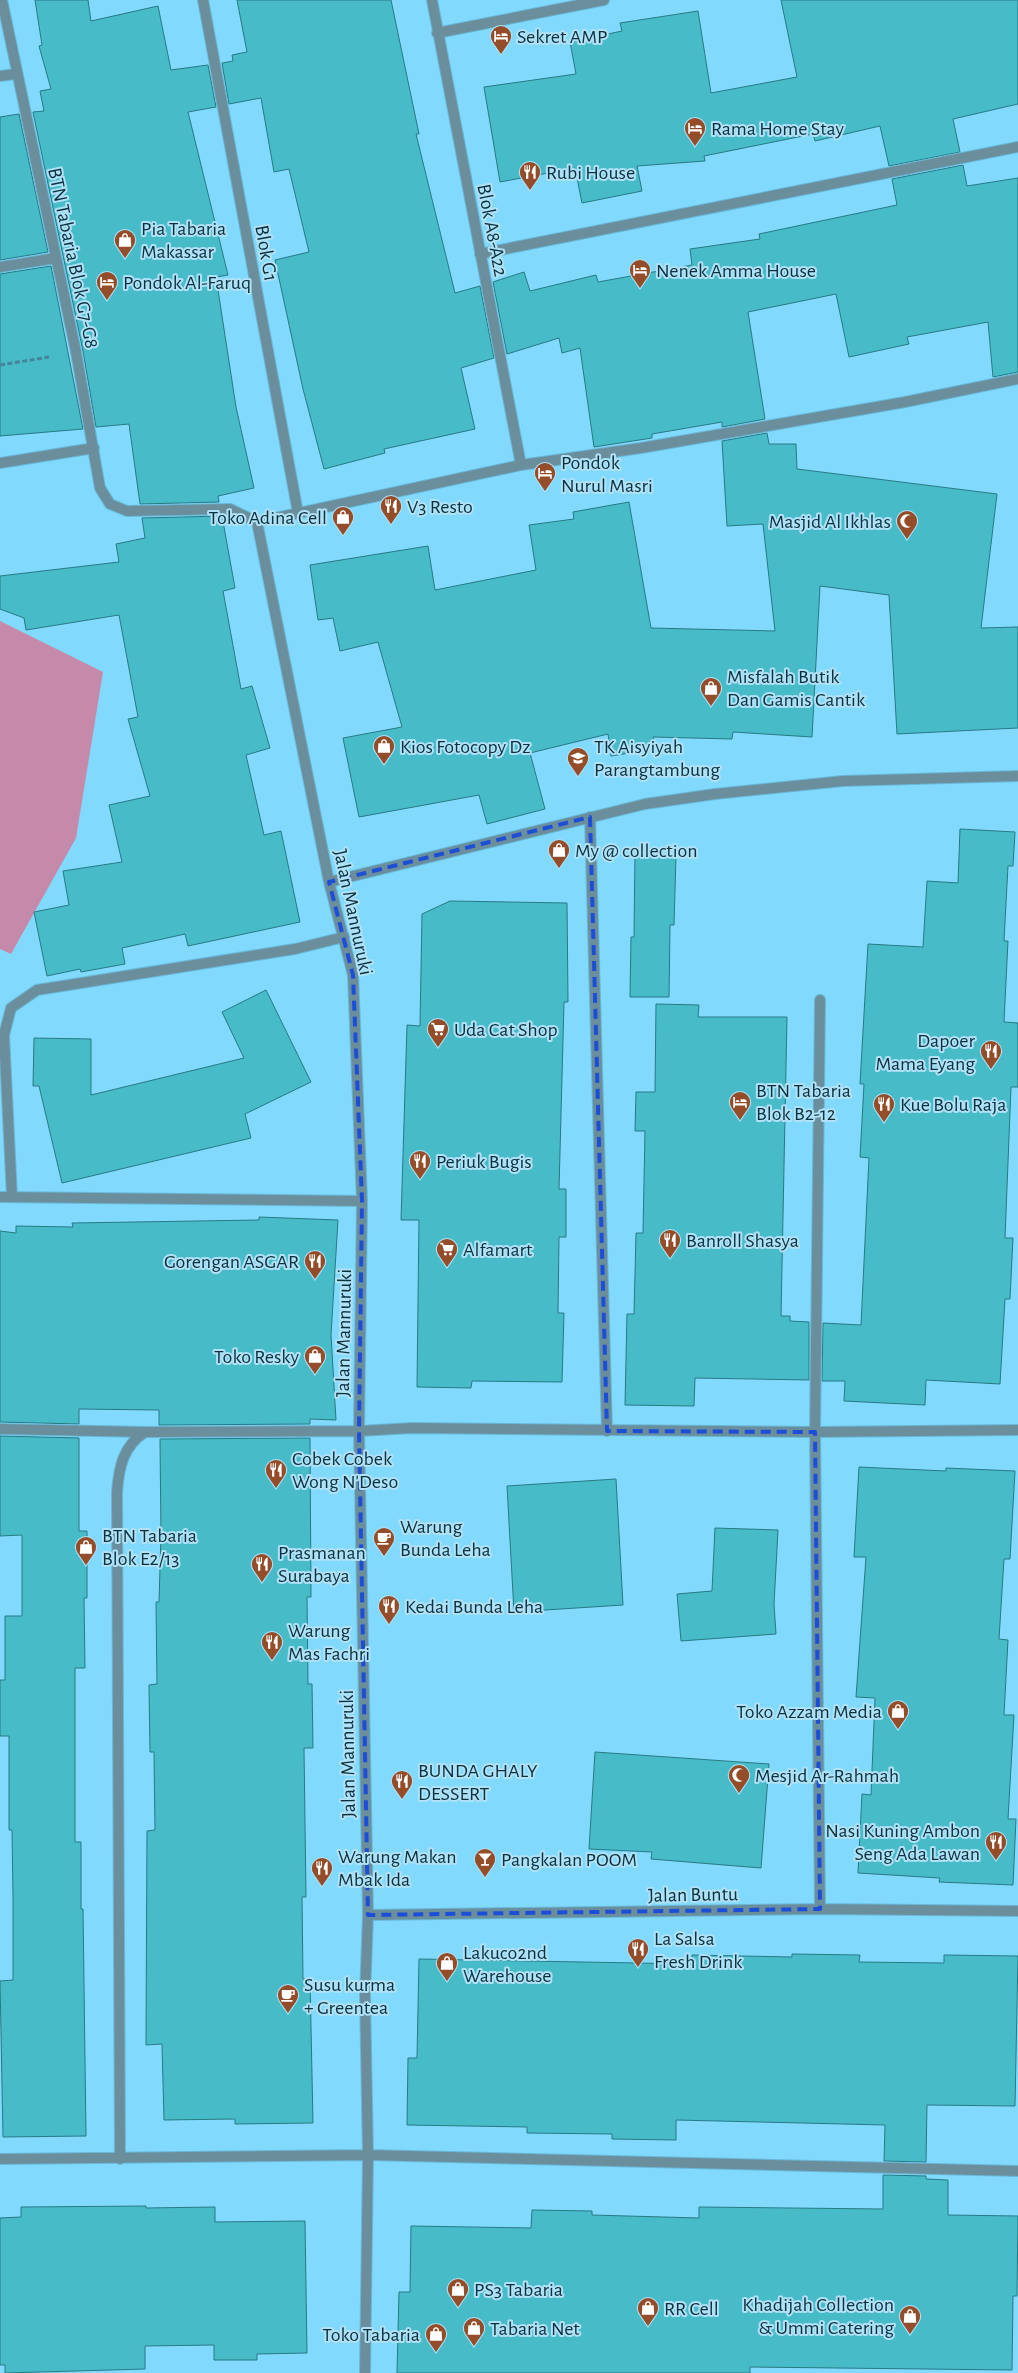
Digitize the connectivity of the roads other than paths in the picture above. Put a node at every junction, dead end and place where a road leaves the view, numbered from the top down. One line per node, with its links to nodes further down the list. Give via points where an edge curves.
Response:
1 (2, 0): 6 (street, BTN Tabaria Blok G7-G8)
2 (202, 0): 16 (street, Blok G1)
3 (432, 0): 5 (street, Blok A8-A22)
4 (604, 0): 5 (street)
5 (437, 33): 9 (street, Blok A8-A22)
6 (16, 74): 7 (street); 10 (street, BTN Tabaria Blok G7-G8)
7 (0, 76)
8 (1018, 146): 9 (street)
9 (480, 254): 15 (street, Blok A8-A22)
10 (56, 258): 11 (street); 13 (street, BTN Tabaria Blok G7-G8)
11 (0, 267)
12 (1018, 378): 15 (street, via 866,409)
13 (94, 448): 14 (street); 17 (street, BTN Tabaria Blok G7-G8, via 100,488 110,504 126,510 230,509)
14 (0, 463)
15 (521, 466): 16 (street)
16 (298, 513): 17 (street)
17 (257, 522): 20 (street, Jalan Mannuruki)
18 (1018, 776): 19 (street, via 824,783 645,804)
19 (590, 817): 20 (street); 29 (street)
20 (329, 882): 21 (street, Jalan Mannuruki)
21 (344, 937): 24 (street, via 295,949 37,990 11,1008 4,1035); 25 (street, Jalan Mannuruki, via 353,975)
22 (820, 1000): 31 (street)
23 (0, 1197): 24 (street)
24 (12, 1197): 25 (street)
25 (362, 1201): 28 (street, Jalan Mannuruki)
26 (0, 1429): 30 (street)
27 (1018, 1430): 31 (street)
28 (359, 1431): 29 (street, via 412,1428); 30 (street); 34 (street, Jalan Mannuruki)
29 (607, 1431): 31 (street)
30 (145, 1432): 37 (street, via 133,1439 124,1454 117,1492)
31 (815, 1432): 32 (street)
32 (820, 1909): 33 (street, Jalan Buntu); 34 (street, Jalan Buntu)
33 (1018, 1911)
34 (368, 1915): 35 (street, Jalan Mannuruki, via 365,1996)
35 (368, 2155): 37 (street); 38 (street); 39 (street, Jalan Mannuruki)
36 (0, 2159): 37 (street)
37 (120, 2159)
38 (1018, 2172)
39 (365, 2373)

